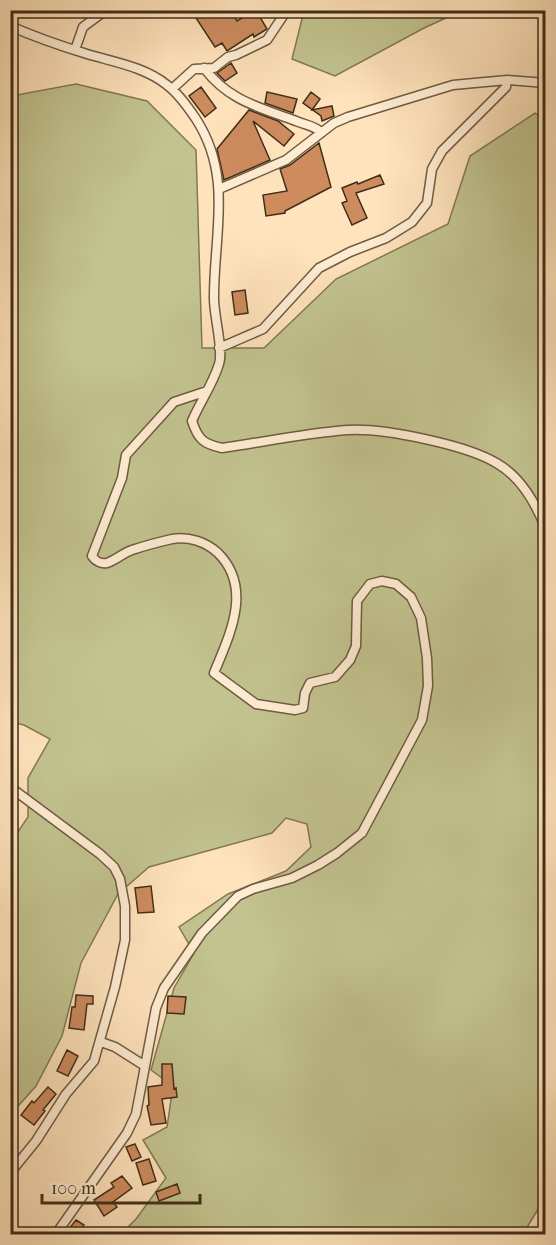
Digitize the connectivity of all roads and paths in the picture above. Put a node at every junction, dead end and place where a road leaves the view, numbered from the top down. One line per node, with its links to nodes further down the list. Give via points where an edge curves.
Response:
1 (106, 10): 4 (street, via 83,27)
2 (287, 10): 5 (street, via 267,40 228,57 214,68)
3 (10, 26): 4 (street)
4 (75, 50): 8 (street, via 144,71)
5 (204, 68): 8 (street, via 194,69); 9 (street, via 213,81 235,98 315,126)
6 (507, 80): 7 (street); 9 (street, via 453,85 348,117); 11 (street, via 506,87 442,151 432,169 427,203 412,222 319,268 263,329)
7 (546, 82)
8 (172, 89): 10 (street, via 205,133)
9 (321, 132): 10 (street, via 286,160)
10 (219, 189): 11 (street, via 213,297)
11 (219, 348): 12 (street, via 220,362)
12 (207, 391): 13 (street, via 192,421 197,436 210,445 222,448 349,430 400,434 468,451 498,464 515,477 537,506); 16 (street, via 174,402 126,455 122,478 93,559 106,563 131,550 174,539 209,544 230,569 238,601 214,673 256,704 295,710 303,708 310,684 335,677 350,660 356,646 357,601 370,584 396,584 411,597 421,618 428,686 422,720 362,833 318,865 238,896 202,933 164,988 156,1008)
13 (546, 529)
14 (10, 787): 15 (street, via 100,854 120,879 125,940)
15 (101, 1042): 16 (street); 17 (street, via 94,1061)
16 (145, 1066): 18 (street, via 136,1114 127,1133)
17 (10, 1173)
18 (56, 1234)

